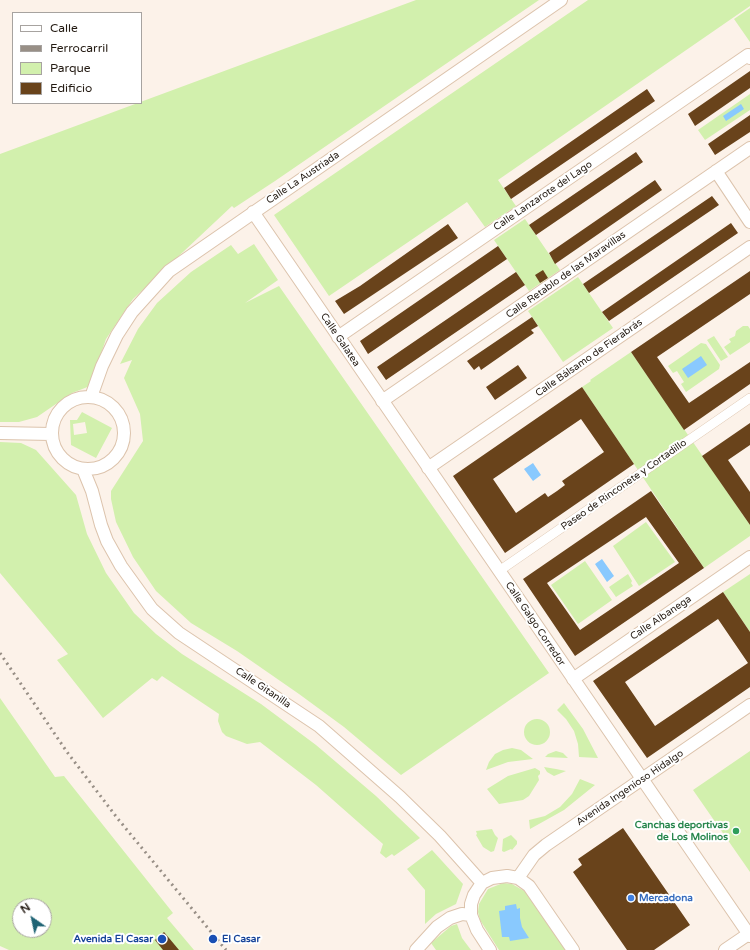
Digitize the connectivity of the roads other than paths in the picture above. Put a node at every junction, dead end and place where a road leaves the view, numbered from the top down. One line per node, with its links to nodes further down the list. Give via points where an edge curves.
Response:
1 (562, 0): 5 (street, Calle La Austriada)
2 (749, 57): 8 (street, Calle Lanzarote del Lago)
3 (750, 148): 4 (street, Calle Retablo de las Maravillas)
4 (716, 171): 6 (street); 11 (street, Calle Retablo de las Maravillas)
5 (253, 212): 8 (street, Calle Galatea); 9 (street, Calle La Austriada, via 169,271 145,296 117,335)
6 (750, 222)
7 (750, 247): 14 (street, Calle Bálsamo de Fierabrás)
8 (338, 337): 11 (street, Calle Galatea)
9 (91, 397): 13 (street, via 78,398 62,408 54,419); 15 (street, via 108,403 118,412 123,424 124,439 120,451 105,465 96,469)
10 (750, 398): 17 (street, Paseo de Rinconete y Cortadillo)
11 (382, 401): 14 (street, Calle Galatea)
12 (0, 434): 13 (street)
13 (51, 434): 15 (street, via 59,456 69,465)
14 (428, 468): 17 (street, Calle Galgo Corredor)
15 (83, 469): 22 (street, Calle Gitanilla, via 107,541 121,566 152,609 179,633 319,726 400,797 440,836)
16 (750, 557): 18 (street, Calle Albanega)
17 (499, 571): 18 (street, Calle Galgo Corredor)
18 (573, 679): 20 (street, Calle Galgo Corredor)
19 (750, 705): 20 (street, Avenida Ingenioso Hidalgo)
20 (641, 780): 21 (street, Avenida Ingenioso Hidalgo, via 546,845 534,855); 24 (street, Calle Galgo Corredor)
21 (518, 878): 22 (street, via 492,878); 27 (street, via 529,886)
22 (482, 883): 23 (street, via 474,895)
23 (471, 915): 25 (street, via 462,914 450,918 437,927); 26 (street)
24 (749, 934): 28 (street)
25 (416, 950)
26 (490, 950)
27 (573, 950)
28 (725, 950)

